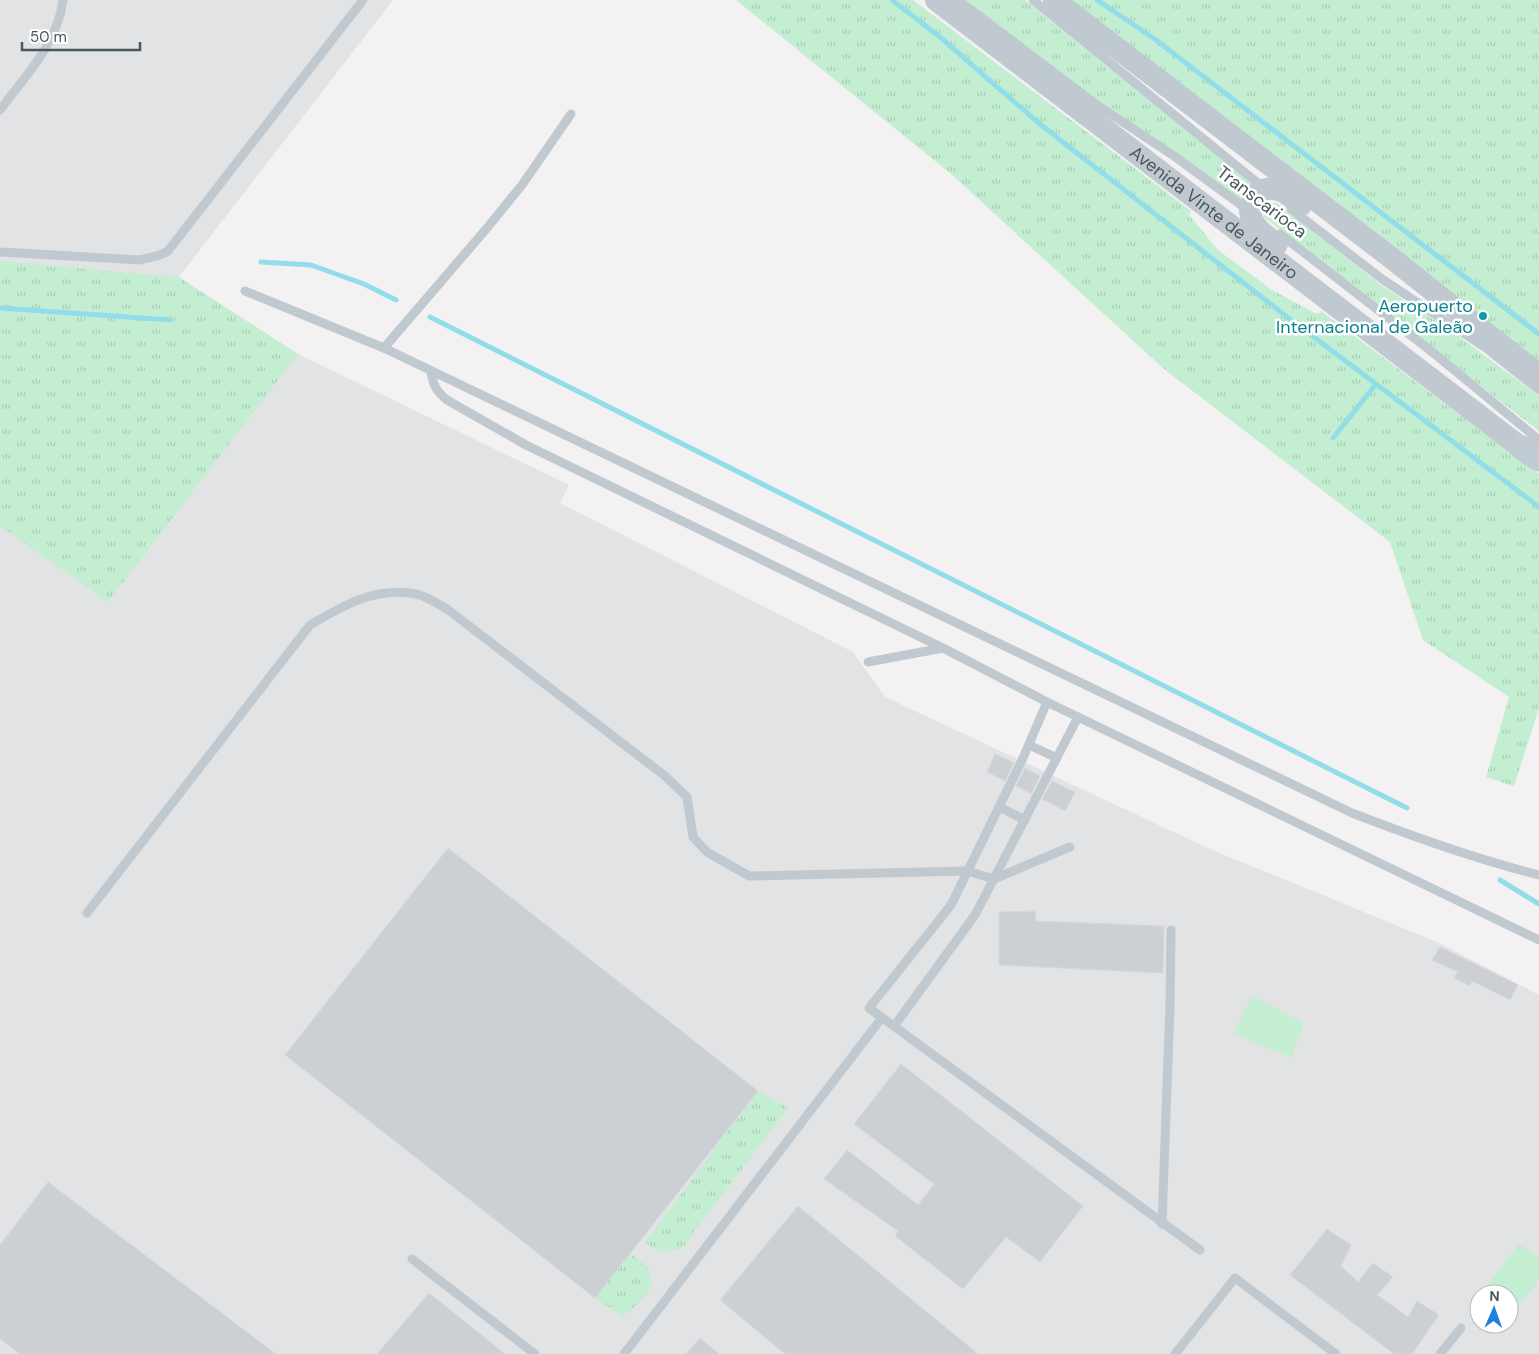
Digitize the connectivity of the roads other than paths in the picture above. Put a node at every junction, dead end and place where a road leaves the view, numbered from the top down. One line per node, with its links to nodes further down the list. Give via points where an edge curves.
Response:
1 (63, 0): 7 (lane, via 56,32)
2 (363, 0): 11 (lane, via 168,251 140,260)
3 (936, 0): 14 (street, Avenida Vinte de Janeiro)
4 (958, 0): 10 (lane, Transcarioca, via 1100,107)
5 (1033, 0): 9 (lane, Transcarioca)
6 (1054, 0): 12 (street)
7 (0, 110)
8 (571, 114): 15 (lane, via 522,185)
9 (1266, 189): 10 (street, via 1252,197); 12 (street, via 1280,190 1330,227); 18 (lane, Transcarioca, via 1382,279 1486,348)
10 (1249, 210): 14 (street, via 1256,227 1296,260); 19 (lane, Transcarioca, via 1436,355)
11 (0, 252)
12 (1394, 260): 17 (street)
13 (245, 291): 15 (lane)
14 (1350, 318): 19 (street, Avenida Vinte de Janeiro)
15 (384, 348): 16 (lane)
16 (431, 370): 20 (lane, via 436,390 466,413); 30 (lane, via 1352,813 1425,842)
17 (1539, 375)
18 (1539, 390)
19 (1535, 452)
20 (943, 648): 21 (lane); 22 (lane)
21 (868, 662)
22 (1046, 702): 23 (lane); 24 (lane)
23 (1078, 717): 25 (lane); 34 (lane)
24 (1029, 745): 25 (lane); 26 (lane)
25 (1057, 758): 27 (lane)
26 (999, 807): 27 (lane); 29 (lane)
27 (1025, 820): 31 (lane)
28 (1070, 847): 31 (lane)
29 (967, 871): 31 (lane); 32 (lane, via 748,876 708,852 692,837 687,797 649,764 447,609 416,594 382,593 347,603 310,625); 35 (lane, via 951,905 869,1008)
30 (1539, 875)
31 (994, 879): 36 (lane, via 975,915)
32 (87, 913)
33 (1171, 930): 37 (lane)
34 (1539, 940)
35 (881, 1019): 36 (lane); 42 (lane)
36 (895, 1025): 37 (lane)
37 (1162, 1224): 38 (lane)
38 (1200, 1250)
39 (412, 1259): 41 (lane)
40 (1461, 1328): 45 (lane)
41 (535, 1354)
42 (624, 1354)
43 (1175, 1354): 44 (lane, via 1234,1278)
44 (1336, 1354)
45 (1440, 1354)

